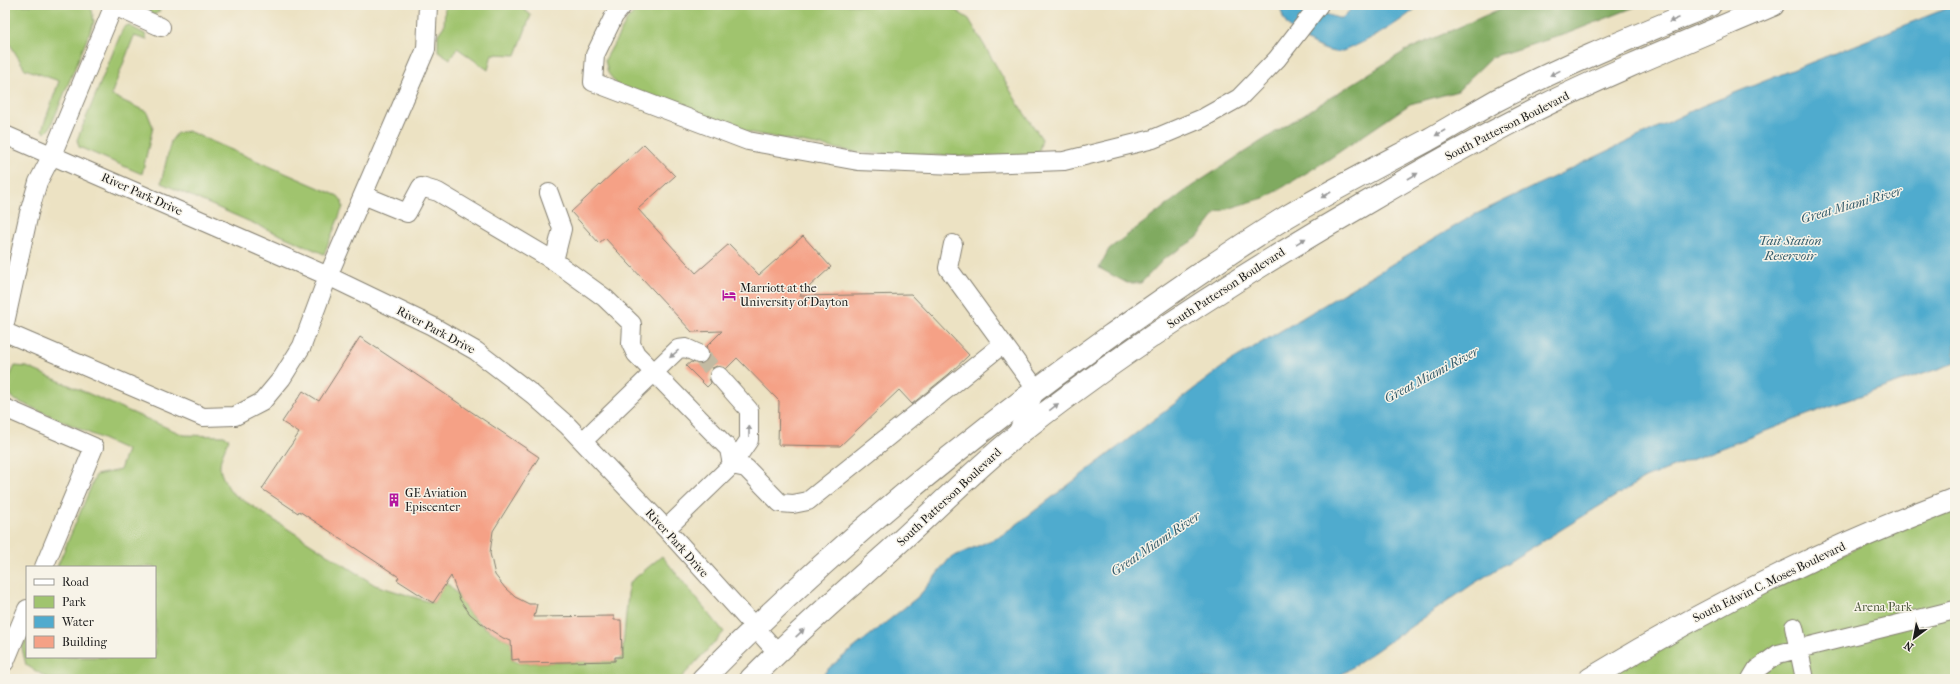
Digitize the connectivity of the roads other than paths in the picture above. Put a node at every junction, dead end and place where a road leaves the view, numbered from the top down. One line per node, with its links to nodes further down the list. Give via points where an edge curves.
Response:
1 (113, 5): 7 (street); 9 (street)
2 (428, 5): 11 (street, via 426,49)
3 (623, 5): 4 (street, via 614,16 595,55 593,82 748,141 858,161 955,165 1064,161 1153,139 1203,118 1239,98 1277,59)
4 (1319, 5)
5 (1710, 5): 21 (main road, South Patterson Boulevard, one-way to 21, via 1583,59 1498,100 1349,181 1208,267)
6 (1773, 5): 23 (main road, South Patterson Boulevard, one-way to 6, via 1128,352 1223,289 1444,158 1616,71)
7 (161, 27)
8 (5, 135): 9 (street, River Park Drive)
9 (52, 156): 14 (street, River Park Drive); 15 (street, via 38,182 28,213)
10 (549, 193): 13 (street, via 562,229)
11 (363, 195): 13 (street, via 406,213 421,187 438,192); 14 (street)
12 (953, 244): 17 (street, via 948,268)
13 (554, 261): 19 (street, via 605,298 632,324 626,349 636,354)
14 (328, 276): 16 (street, via 307,336 282,378 262,402 235,416 203,417); 24 (street, River Park Drive, via 476,351 532,394)
15 (5, 323)
16 (5, 332)
17 (1003, 344): 21 (street); 25 (street, via 808,501 780,503 746,468)
18 (699, 354): 19 (street, one-way to 19, via 686,348 678,349)
19 (654, 372): 24 (street); 25 (street, via 729,449)
20 (719, 376): 25 (street, one-way to 20, via 749,440 749,410)
21 (1036, 389): 23 (street); 32 (main road, South Patterson Boulevard, via 871,521)
22 (5, 408): 28 (street, via 94,447)
23 (1016, 436): 34 (main road, South Patterson Boulevard, one-way to 23, via 970,474)
24 (583, 441): 27 (street, River Park Drive)
25 (732, 465): 27 (street)
26 (1955, 499): 38 (main road, South Edwin C. Moses Boulevard, via 1856,539 1738,595 1646,644)
27 (666, 529): 32 (street, River Park Drive)
28 (44, 566)
29 (1955, 610): 33 (street)
30 (26, 611): 35 (street)
31 (1794, 627): 33 (street)
32 (754, 628): 34 (street, River Park Drive); 36 (main road, South Patterson Boulevard)
33 (1799, 650): 39 (street, via 1778,654 1757,669); 40 (street)
34 (778, 653): 37 (main road, South Patterson Boulevard)
35 (5, 662)
36 (703, 679)
37 (751, 679)
38 (1590, 679)
39 (1751, 679)
40 (1805, 679)

